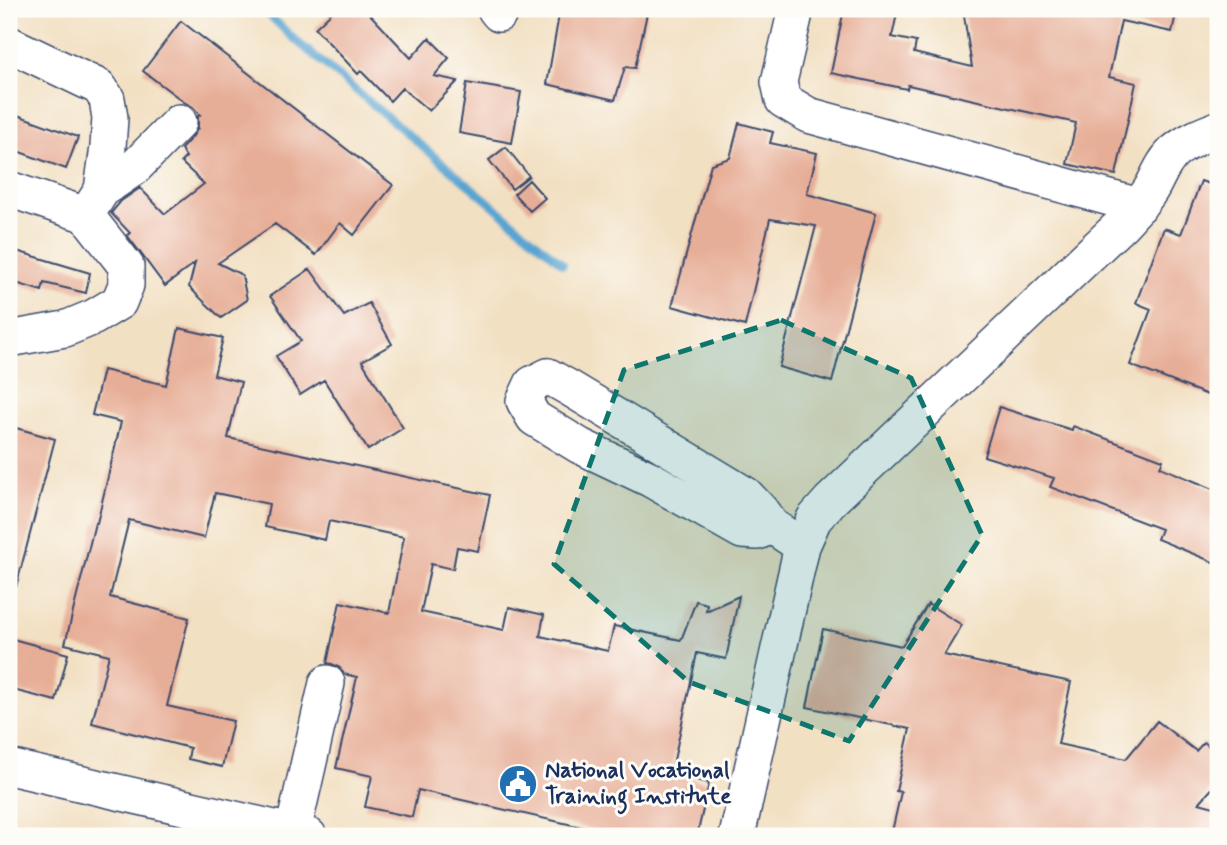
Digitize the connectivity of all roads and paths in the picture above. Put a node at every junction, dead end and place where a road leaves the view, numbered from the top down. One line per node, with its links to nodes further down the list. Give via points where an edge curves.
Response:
1 (796, 9): 7 (street, via 779,82 783,100 808,115)
2 (9, 44): 6 (street, via 99,87 107,99 108,147)
3 (178, 122): 6 (street)
4 (1218, 129): 7 (street, via 1196,137 1174,153)
5 (9, 189): 6 (street)
6 (94, 203): 8 (street, via 126,265 126,285 119,303 65,329)
7 (1139, 206): 10 (street, via 830,501 814,519)
8 (9, 339)
9 (772, 527): 9 (street, via 746,495 571,389 548,376 532,384 524,401 534,418 580,446 742,531); 10 (street)
10 (802, 546): 14 (street)
11 (327, 683): 13 (street)
12 (9, 767): 13 (street)
13 (298, 835)
14 (737, 836)

